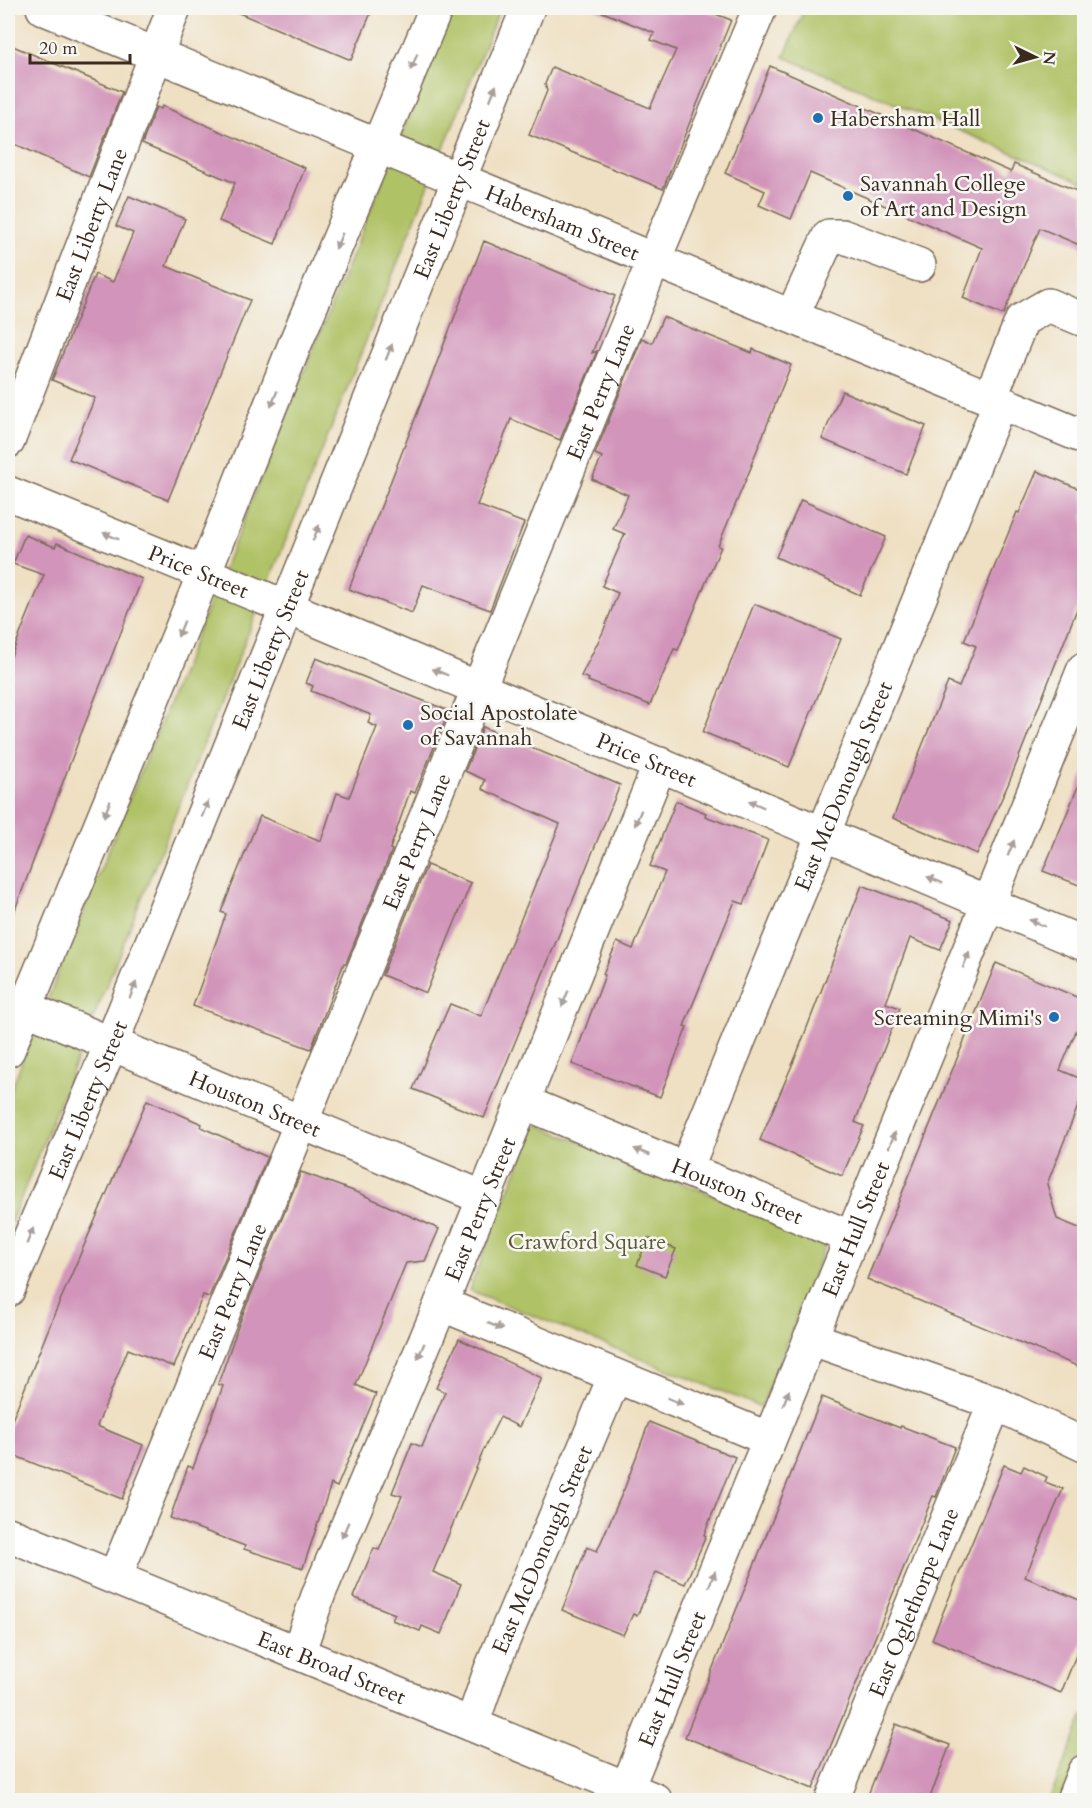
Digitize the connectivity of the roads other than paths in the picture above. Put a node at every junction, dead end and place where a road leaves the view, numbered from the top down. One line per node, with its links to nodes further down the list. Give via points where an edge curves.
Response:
1 (43, 8): 6 (street, Habersham Street)
2 (174, 8): 6 (street, East Liberty Lane)
3 (436, 8): 7 (street, one-way to 7)
4 (528, 8): 8 (street, East Liberty Street, one-way to 4)
5 (760, 8): 9 (street, East Perry Lane)
6 (155, 54): 7 (street, Habersham Street); 15 (street, East Liberty Lane)
7 (379, 146): 8 (street, Habersham Street); 17 (street, one-way to 17)
8 (458, 179): 9 (street, Habersham Street); 18 (street, East Liberty Street, one-way to 8)
9 (654, 260): 11 (street, Habersham Street); 20 (street, East Perry Lane)
10 (919, 265): 11 (street, via 842,236 829,236)
11 (792, 316): 13 (street, Habersham Street)
12 (1084, 320): 13 (street, East McDonough Street, via 1048,305 1022,320)
13 (995, 400): 14 (street, Habersham Street); 22 (street, East McDonough Street)
14 (1084, 437)
15 (8, 441)
16 (8, 493): 17 (street, Price Street, one-way to 16)
17 (203, 574): 18 (street, Price Street); 25 (street, one-way to 25)
18 (286, 607): 20 (street, Price Street, one-way to 18); 26 (street, East Liberty Street, one-way to 18)
19 (1084, 669): 23 (street, East Hull Street, one-way to 19)
20 (479, 688): 21 (street, Price Street); 29 (street, East Perry Lane)
21 (660, 764): 22 (street, Price Street, one-way to 21); 28 (street, East Perry Street, one-way to 28)
22 (823, 833): 23 (street, Price Street, one-way to 22); 30 (street, East McDonough Street)
23 (989, 903): 24 (street, Price Street, one-way to 23); 32 (street, East Hull Street, one-way to 23)
24 (1084, 944)
25 (25, 1008): 26 (street, Houston Street); 27 (street)
26 (111, 1044): 29 (street, Houston Street); 33 (street, East Liberty Street, one-way to 26)
27 (8, 1050)
28 (523, 1102): 30 (street, Houston Street, one-way to 28); 31 (street, East Perry Street)
29 (301, 1123): 31 (street, Houston Street); 41 (street, East Perry Lane)
30 (686, 1170): 32 (street, Houston Street)
31 (484, 1198): 34 (street, East Perry Street)
32 (852, 1238): 35 (street, East Hull Street)
33 (8, 1290)
34 (441, 1304): 36 (street, one-way to 36); 42 (street, East Perry Street, one-way to 42, via 319,1593)
35 (810, 1338): 37 (street); 38 (street, East Hull Street, one-way to 35)
36 (615, 1376): 38 (street, one-way to 38); 43 (street, East McDonough Street, via 491,1669)
37 (994, 1403): 39 (street); 46 (street, East Oglethorpe Lane)
38 (769, 1439): 45 (street, East Hull Street, one-way to 38)
39 (1084, 1445)
40 (8, 1534): 41 (street, East Broad Street)
41 (115, 1577): 42 (street, East Broad Street)
42 (298, 1653): 43 (street, East Broad Street)
43 (472, 1725): 45 (street, East Broad Street)
44 (1084, 1772): 47 (street)
45 (641, 1794)
46 (832, 1800)
47 (1073, 1800)

